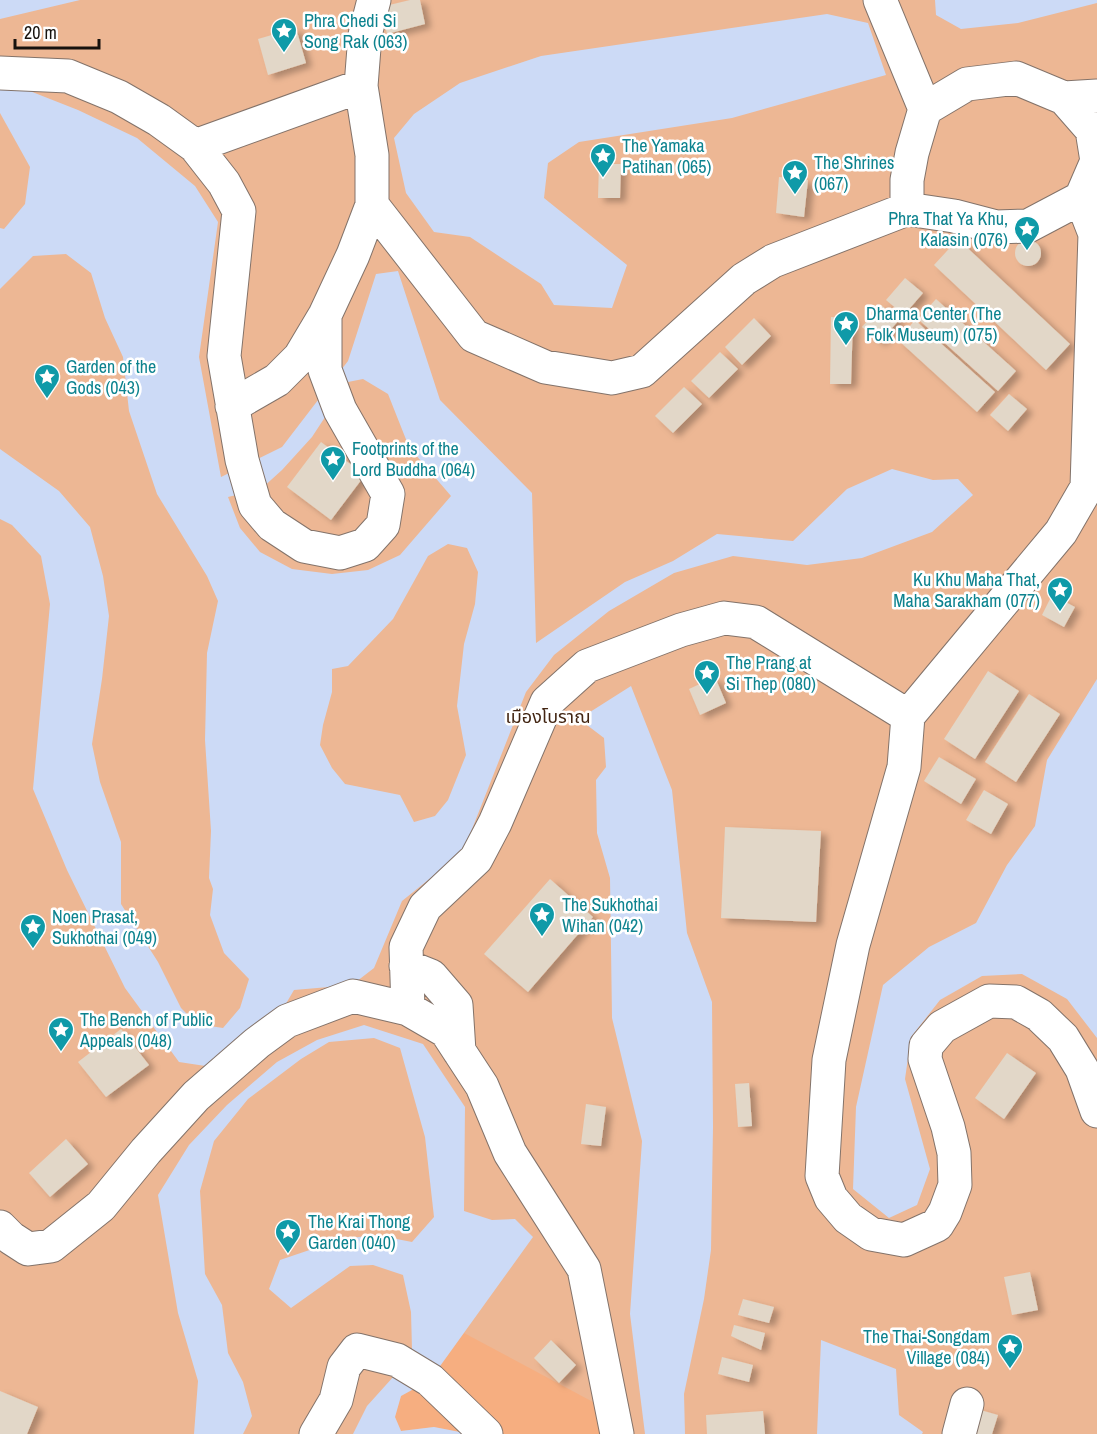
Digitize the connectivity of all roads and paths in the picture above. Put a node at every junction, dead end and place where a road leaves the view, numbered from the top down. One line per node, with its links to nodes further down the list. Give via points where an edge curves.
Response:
1 (374, 0): 4 (lane, via 365,35)
2 (880, 0): 7 (lane)
3 (0, 73): 8 (lane, via 68,76 119,97)
4 (361, 86): 8 (lane); 10 (lane, via 372,155)
5 (1097, 96): 6 (lane)
6 (1064, 98): 7 (lane, via 1016,78 967,84); 9 (lane, via 1092,130 1097,161)
7 (925, 109): 11 (lane, via 907,180)
8 (195, 146): 13 (lane, via 224,183 239,211 224,356)
9 (1082, 198): 11 (lane, via 1028,226 996,227); 14 (lane, via 1095,234 1087,487 1061,532)
10 (372, 205): 11 (lane, via 474,336 544,367 612,378 642,371 744,279 773,261); 12 (lane)
11 (908, 209)
12 (326, 315): 13 (lane, via 300,357 277,380); 13 (lane, via 325,370 340,410 388,494 383,525 365,545 340,553 304,546 272,525 255,506)
13 (232, 406)
14 (908, 716): 15 (lane, via 756,622 724,618 587,666 547,702 476,859 425,907 406,947); 18 (lane, via 904,767 853,945 828,1060 822,1176 831,1198 848,1218 871,1234 903,1240 937,1225 955,1185 954,1153 925,1059 926,1046 942,1027 989,1001 1016,1002 1039,1015 1063,1038 1082,1069)
15 (406, 966): 16 (lane); 17 (lane, via 431,976 456,1005)
16 (408, 1009): 17 (lane, via 446,1030); 19 (lane, via 353,996 287,1021 196,1096 101,1206 51,1246 28,1249)
17 (459, 1051): 22 (lane, via 482,1086 510,1153 584,1269)
18 (1097, 1111)
19 (0, 1227)
20 (316, 1434): 21 (lane, via 336,1400 344,1367 357,1350 398,1360 430,1380)
21 (486, 1434)
22 (617, 1434)

